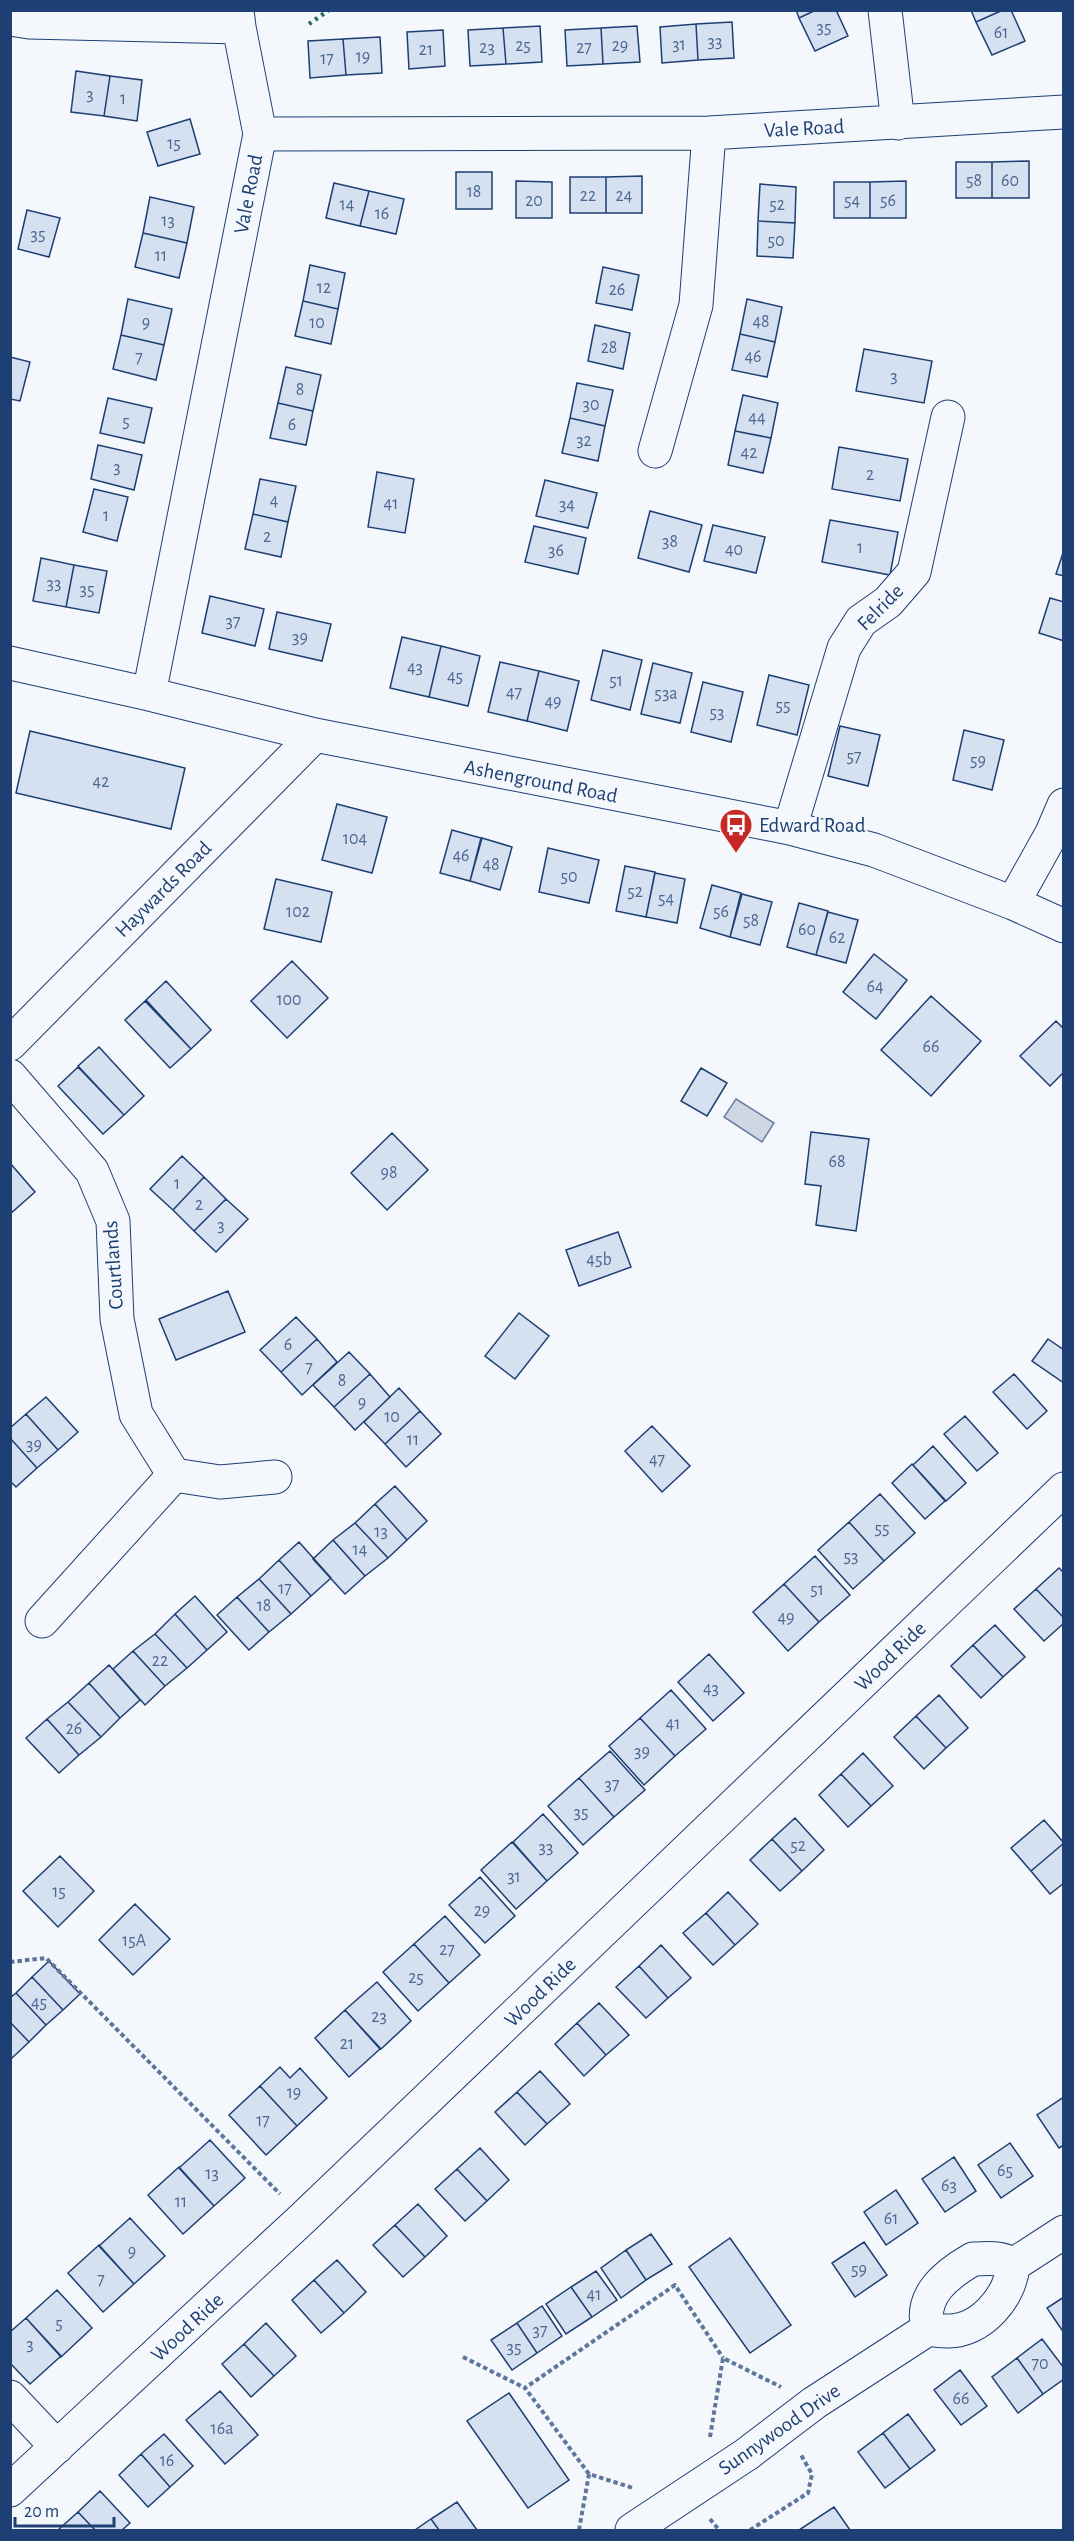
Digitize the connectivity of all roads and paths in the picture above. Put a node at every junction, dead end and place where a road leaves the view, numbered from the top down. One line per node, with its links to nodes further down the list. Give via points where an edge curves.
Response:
1 (885, 10): 5 (street)
2 (10, 19): 3 (street)
3 (238, 19): 7 (street)
4 (1064, 112): 5 (street, Vale Road)
5 (898, 123): 6 (street, Vale Road)
6 (709, 133): 7 (street, Vale Road); 9 (street, via 696,305)
7 (260, 134): 11 (street, Vale Road)
8 (948, 417): 14 (street, Felride, via 914,572 888,602 861,621 844,648)
9 (655, 451)
10 (10, 663): 11 (street, Ashenground Road)
11 (149, 693): 12 (street, Ashenground Road)
12 (315, 735): 14 (street, Ashenground Road); 17 (street, Haywards Road)
13 (1064, 805): 15 (street)
14 (790, 828): 15 (street, Ashenground Road, via 874,850)
15 (1013, 903): 16 (street, Ashenground Road)
16 (1064, 926)
17 (10, 1044)
18 (10, 1076): 19 (street, Courtlands, via 92,1171 113,1221 117,1319 136,1414)
19 (174, 1475): 20 (street, via 220,1482); 22 (street)
20 (276, 1477)
21 (1064, 1489): 24 (street, Wood Ride)
22 (42, 1621)
23 (10, 1962): 24 (path, via 46,1958)
24 (303, 2218): 34 (street, Wood Ride)
25 (1064, 2232): 26 (street)
26 (1012, 2265): 27 (street, via 1010,2284 985,2316 958,2330); 27 (street, via 999,2259 973,2259 953,2270 942,2279 929,2304 925,2319)
27 (928, 2329): 32 (street, Sunnywood Drive)
28 (463, 2357): 30 (path)
29 (723, 2358): 30 (path, via 675,2285); 32 (path); 36 (path)
30 (525, 2388): 35 (path)
31 (10, 2397): 34 (street)
32 (814, 2403): 33 (street, Sunnywood Drive)
33 (784, 2426): 36 (street, Sunnywood Drive); 41 (path, via 813,2474 808,2493)
34 (57, 2447): 37 (street, Wood Ride)
35 (589, 2474): 38 (path); 39 (path)
36 (703, 2483): 38 (street, Sunnywood Drive)
37 (10, 2490)
38 (676, 2501): 40 (street, Sunnywood Drive)
39 (579, 2530)
40 (632, 2530)
41 (750, 2530)

